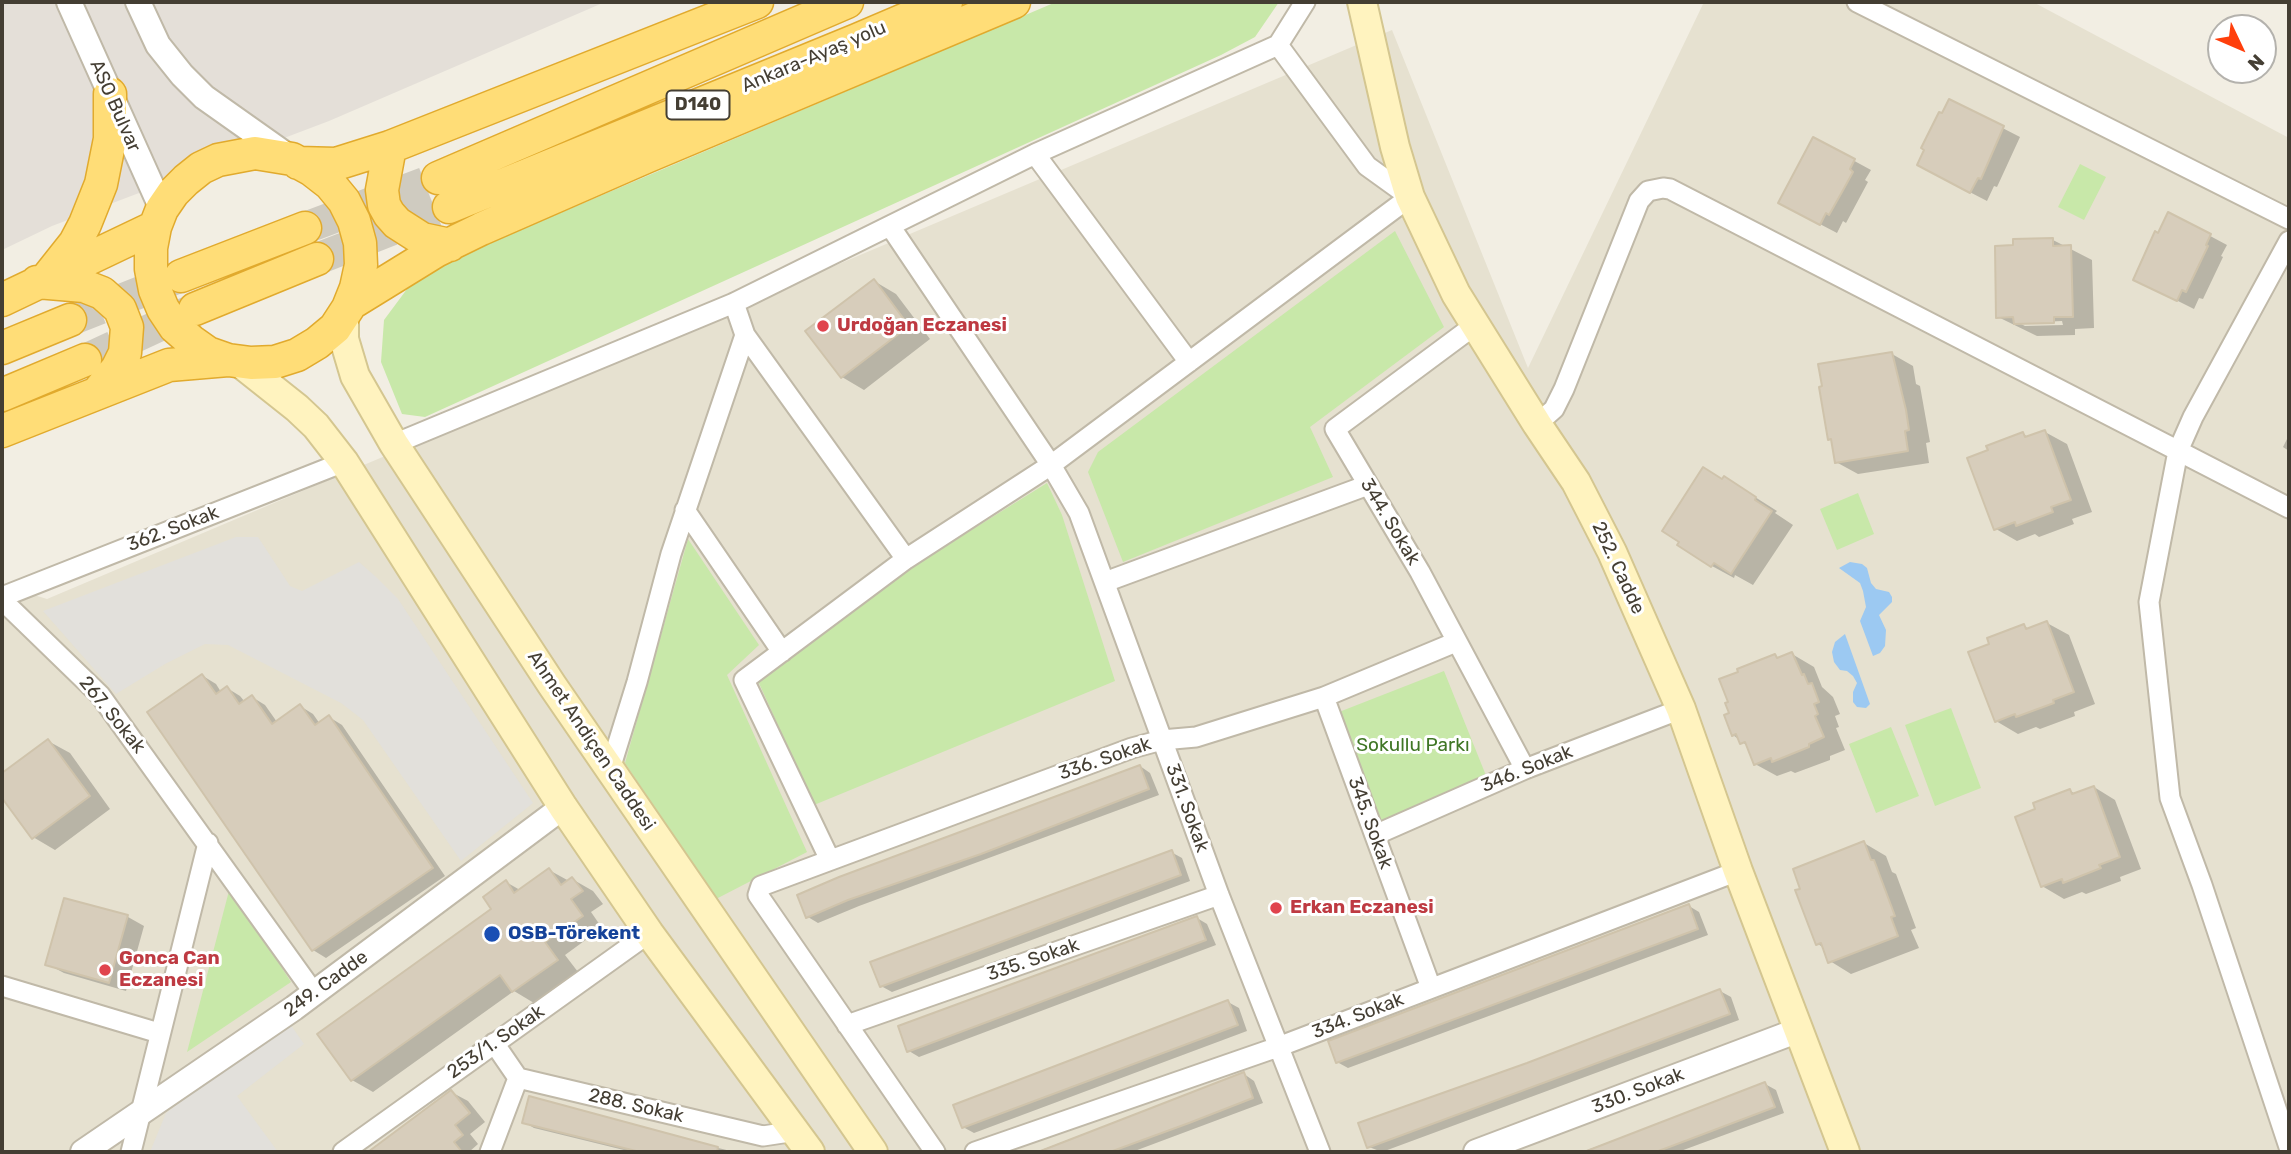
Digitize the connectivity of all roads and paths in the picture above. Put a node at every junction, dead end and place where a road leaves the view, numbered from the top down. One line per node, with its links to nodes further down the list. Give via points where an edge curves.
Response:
1 (69, 2): 11 (street, ASO Bulvar)
2 (138, 2): 14 (street, via 158,45 182,75 204,97)
3 (757, 2): 12 (highway)
4 (847, 2): 5 (highway, Ankara-Ayaş yolu / D140, via 443,192 857,40)
5 (946, 2)
6 (1014, 2): 21 (highway, via 629,163)
7 (1305, 2): 10 (street)
8 (1362, 2): 15 (main road, 252. Cadde)
9 (1857, 2): 17 (street)
10 (1278, 45): 13 (street); 15 (street, via 1367,166)
11 (110, 94): 16 (street, ASO Bulvar); 24 (highway, via 110,139 101,184 85,224 62,260)
12 (390, 147): 14 (highway, via 336,164); 21 (highway, via 382,190 389,214 422,239)
13 (1035, 154): 18 (street); 35 (street)
14 (295, 161): 16 (highway, via 255,153 218,160 186,180); 28 (highway, via 330,184 354,221 361,265)
15 (1410, 197): 30 (main road, 252. Cadde); 35 (street)
16 (159, 218): 24 (highway); 34 (highway, via 151,269 163,309 191,341 208,353)
17 (2289, 219)
18 (890, 226): 26 (street); 43 (street, 331. Sokak)
19 (304, 228): 23 (highway)
20 (2289, 241): 41 (street)
21 (450, 245): 28 (highway)
22 (317, 259): 27 (highway)
23 (181, 276)
24 (43, 279): 25 (highway); 36 (highway, via 103,293 125,318 125,353)
25 (2, 300)
26 (734, 303): 31 (street); 40 (street)
27 (195, 309)
28 (347, 309): 34 (highway, via 335,328 297,355 275,362); 40 (main road, Ahmet Andiçen Caddesi, via 344,339 355,376)
29 (70, 320): 32 (highway)
30 (1475, 326): 38 (main road, 252. Cadde); 44 (street, 344. Sokak, via 1335,429)
31 (745, 335): 46 (street); 47 (street)
32 (2, 348)
33 (85, 360): 37 (highway)
34 (233, 361): 36 (highway, via 169,365); 42 (main road, via 297,408)
35 (1189, 362): 43 (street)
36 (98, 392): 39 (highway)
37 (2, 395)
38 (1537, 424): 41 (street, via 1554,409 1564,389 1639,201 1648,191 1663,188); 53 (main road, 252. Cadde, via 1590,507)
39 (2, 431)
40 (394, 444): 55 (main road, Ahmet Andiçen Caddesi)
41 (2178, 452): 45 (street); 75 (street, via 2149,602 2170,799)
42 (344, 461): 49 (street, 362. Sokak); 57 (main road)
43 (1051, 465): 47 (street); 48 (street, 331. Sokak, via 1079,513)
44 (1368, 485): 48 (street); 50 (street, 344. Sokak)
45 (2289, 508)
46 (685, 510): 51 (street); 55 (street)
47 (906, 559): 51 (street)
48 (1105, 582): 54 (street, 331. Sokak)
49 (2, 598): 59 (street, 267. Sokak, via 100,695)
50 (1456, 642): 52 (street, 336. Sokak); 56 (street, 344. Sokak)
51 (782, 652): 60 (street, via 744,680)
52 (1324, 697): 54 (street, 336. Sokak, via 1196,737); 58 (street, 345. Sokak)
53 (1681, 709): 56 (street, 346. Sokak); 61 (main road, 252. Cadde)
54 (1162, 740): 60 (street, 336. Sokak); 62 (street, 331. Sokak)
55 (610, 769): 81 (main road, Ahmet Andiçen Caddesi)
56 (1525, 769): 58 (street, 346. Sokak)
57 (563, 807): 63 (main road); 66 (street, 249. Cadde)
58 (1375, 835): 65 (street, 345. Sokak)
59 (208, 842): 66 (street, 267. Sokak); 69 (street)
60 (830, 860): 67 (street, 336. Sokak, via 761,886 758,895)
61 (1738, 871): 65 (street, 334. Sokak); 68 (main road, 252. Cadde)
62 (1219, 895): 67 (street, 335. Sokak); 71 (street, 331. Sokak)
63 (649, 933): 70 (street, 253/1. Sokak); 74 (main road)
64 (2, 986): 69 (street)
65 (1431, 988): 71 (street, 334. Sokak)
66 (314, 993): 73 (street, 249. Cadde)
67 (847, 1025): 82 (street)
68 (1800, 1030): 76 (street, 330. Sokak); 85 (main road, 252. Cadde)
69 (159, 1033): 73 (street)
70 (494, 1044): 72 (street); 79 (street, 253/1. Sokak)
71 (1278, 1046): 83 (street, 334. Sokak); 84 (street, 331. Sokak)
72 (518, 1078): 74 (street, 288. Sokak); 80 (street)
73 (142, 1110): 77 (street, 249. Cadde); 78 (street)
74 (803, 1142)
75 (2289, 1147)
76 (1492, 1149)
77 (83, 1152)
78 (131, 1152)
79 (343, 1152)
80 (490, 1152)
81 (873, 1152)
82 (935, 1152)
83 (975, 1152)
84 (1320, 1152)
85 (1845, 1152)

